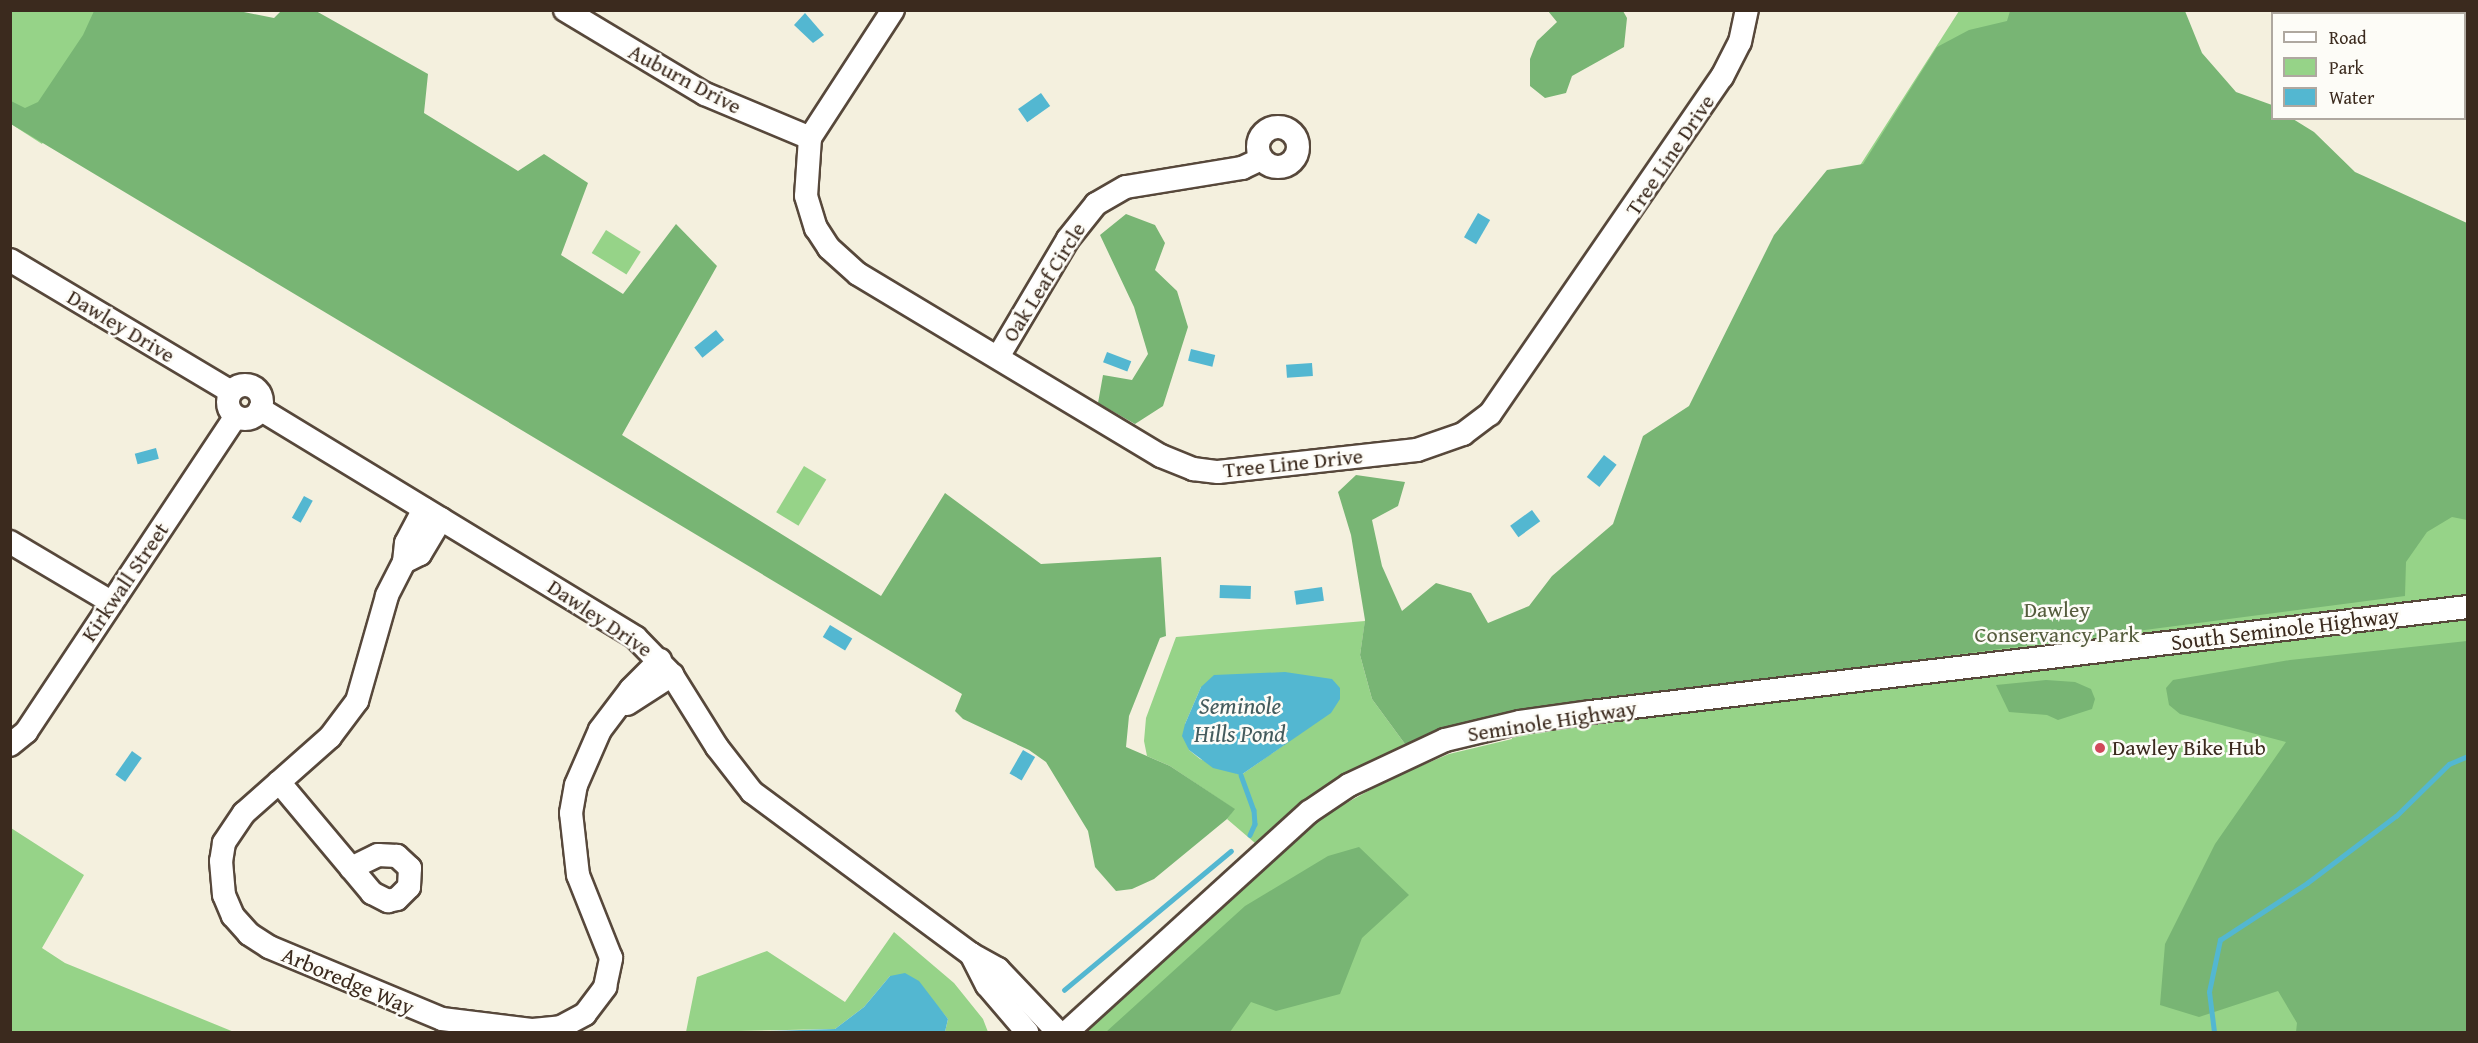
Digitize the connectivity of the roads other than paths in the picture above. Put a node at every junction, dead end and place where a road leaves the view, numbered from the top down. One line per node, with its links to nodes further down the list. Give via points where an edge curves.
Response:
1 (565, 10): 4 (street, Auburn Drive, via 705,94)
2 (893, 10): 4 (street, Tree Line Drive)
3 (1747, 10): 7 (street, Tree Line Drive, via 1740,42 1722,77 1507,394 1490,414 1462,434 1417,450 1243,470 1193,469 1161,456)
4 (810, 138): 7 (street, Tree Line Drive, via 806,196 816,228 829,248 858,274)
5 (1262, 159): 7 (street, Oak Leaf Circle, via 1242,168 1147,182 1096,204 1068,239)
6 (10, 260): 8 (street, Dawley Drive)
7 (998, 357)
8 (231, 392): 9 (street, via 240,386 251,386 262,398); 10 (street, via 229,407)
9 (260, 409): 10 (street, via 250,418); 11 (street, Dawley Drive)
10 (236, 416): 13 (street, Kirkwall Street)
11 (433, 514): 15 (street, Dawley Drive, via 612,621); 18 (street, Arboredge Way, via 420,554 404,562 387,596 357,701 330,738)
12 (10, 542): 13 (street)
13 (111, 602): 17 (street, Kirkwall Street, via 26,732)
14 (2468, 608): 16 (street, South Seminole Highway)
15 (666, 668): 18 (street, Arboredge Way, via 618,709 587,752 571,813 578,875 608,943 610,971 596,1003 574,1023 561,1027 502,1029 419,1012 269,947 249,934 233,916 224,895 221,861 233,826); 20 (street, Dawley Drive, via 717,747 752,792)
16 (1924, 671): 23 (street, Seminole Highway, via 1520,722 1445,740 1349,785 1310,812)
17 (10, 745)
18 (279, 782): 19 (street)
19 (351, 868)
20 (971, 954): 21 (street, Dawley Drive, via 987,985); 22 (street, Dawley Drive, via 998,969)
21 (1027, 1032)
22 (1058, 1032)
23 (1066, 1032)

